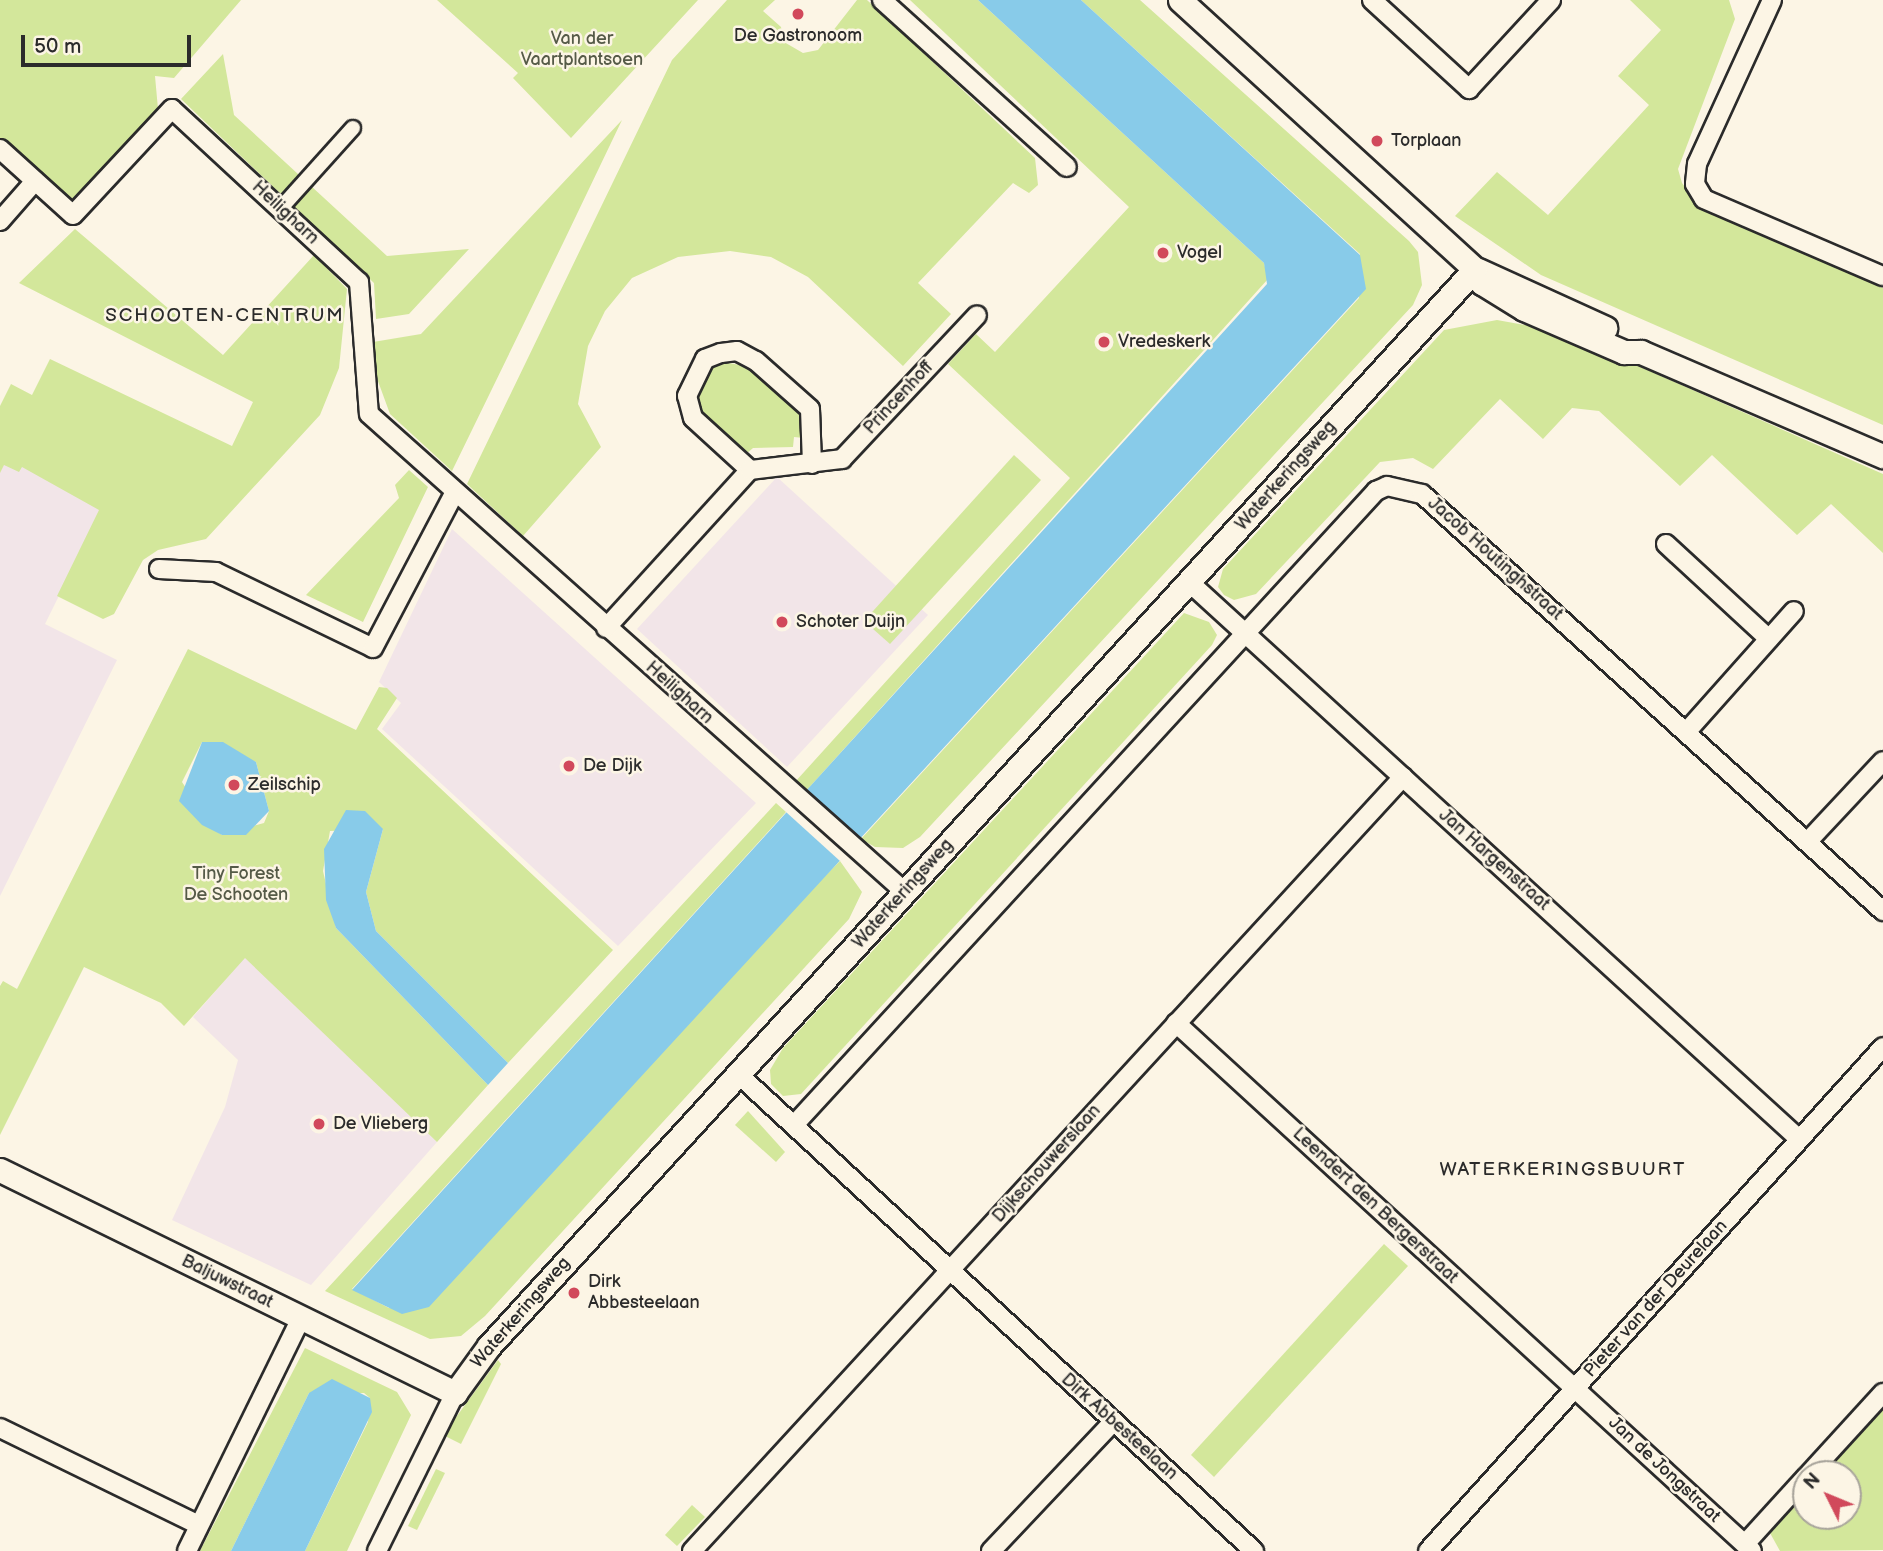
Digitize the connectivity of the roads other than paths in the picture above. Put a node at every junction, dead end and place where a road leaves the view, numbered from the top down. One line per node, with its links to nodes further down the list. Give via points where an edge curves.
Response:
1 (882, 0): 8 (street)
2 (1180, 0): 12 (street)
3 (1372, 0): 4 (street, via 1469,89)
4 (1551, 0)
5 (1765, 2): 13 (street, via 1697,164 1695,184 1704,199)
6 (353, 128): 10 (street)
7 (0, 149): 9 (street, Heiligharn)
8 (1067, 167)
9 (35, 181): 10 (street, Heiligharn, via 73,215 172,110); 11 (street)
10 (280, 209): 18 (street, Heiligharn, via 359,282 369,414)
11 (0, 221)
12 (1475, 269): 15 (street, via 1632,341 1641,352); 21 (street, Waterkeringsweg)
13 (1883, 276)
14 (977, 315): 16 (street, Princenhoff, via 842,459)
15 (1883, 456)
16 (812, 464): 17 (street, Princenhoff); 17 (street, via 810,409 755,360 737,351 721,353 705,359 687,396 693,418)
17 (750, 470): 23 (street)
18 (455, 492): 20 (street, via 373,648 216,572); 23 (street, Heiligharn)
19 (1666, 544): 25 (street)
20 (159, 569)
21 (1189, 582): 24 (street, Jan Hargenstraat); 30 (street, Waterkeringsweg)
22 (1794, 611): 25 (street)
23 (606, 628): 30 (street, Heiligharn)
24 (1243, 634): 26 (street, Jacob Houtinghstraat, via 1376,491 1406,486); 28 (street, Jan Hargenstraat); 35 (street)
25 (1769, 639): 26 (street)
26 (1688, 730): 29 (street, Jacob Houtinghstraat)
27 (1883, 761): 29 (street)
28 (1403, 777): 32 (street, Dijkschouwerslaan); 36 (street, Jan Hargenstraat)
29 (1809, 840): 31 (street, Jacob Houtinghstraat)
30 (905, 892): 34 (street, Waterkeringsweg)
31 (1883, 911)
32 (1176, 1023): 38 (street, Dijkschouwerslaan); 40 (street, Leendert den Bergerstraat)
33 (1883, 1047): 36 (street, Pieter van der Deurelaan)
34 (738, 1074): 35 (street, Dirk Abbesteelaan); 41 (street, Waterkeringsweg, via 489,1346)
35 (794, 1125): 38 (street, Dirk Abbesteelaan)
36 (1799, 1139): 40 (street, Pieter van der Deurelaan)
37 (0, 1170): 39 (street, Baljuwstraat)
38 (948, 1272): 43 (street, Dirk Abbesteelaan); 51 (street, Dijkschouwerslaan)
39 (301, 1318): 41 (street, Baljuwstraat); 47 (street)
40 (1575, 1388): 48 (street, Jan de Jongstraat); 54 (street, Pieter van der Deurelaan)
41 (455, 1393): 50 (street, Waterkeringsweg)
42 (1883, 1394): 45 (street)
43 (1113, 1422): 52 (street); 53 (street, Dirk Abbesteelaan)
44 (0, 1428): 47 (street)
45 (1822, 1460)
46 (1792, 1494): 48 (street)
47 (199, 1525): 49 (street)
48 (1748, 1548)
49 (187, 1551)
50 (377, 1551)
51 (692, 1551)
52 (991, 1551)
53 (1254, 1551)
54 (1428, 1551)

